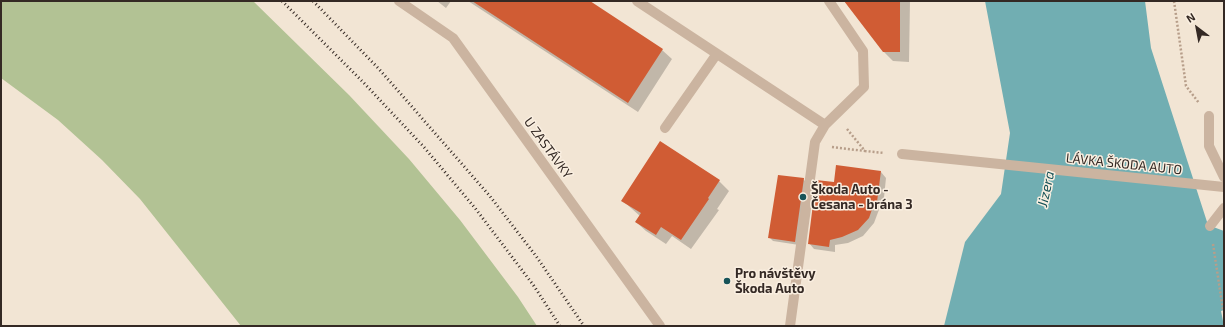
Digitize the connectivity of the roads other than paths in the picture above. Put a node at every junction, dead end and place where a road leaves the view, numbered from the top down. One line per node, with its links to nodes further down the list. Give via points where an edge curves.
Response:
1 (399, 1): 13 (street, U ZASTÁVKY, via 453,38)
2 (637, 1): 4 (street)
3 (829, 1): 6 (street, via 863,51 864,87)
4 (716, 55): 6 (street); 7 (street)
5 (1209, 116): 9 (street, via 1209,146)
6 (825, 125): 14 (street, via 815,142)
7 (665, 128)
8 (902, 154): 10 (street, LÁVKA ŠKODA AUTO)
9 (1224, 177)
10 (1224, 187)
11 (1224, 208): 12 (street)
12 (1210, 226)
13 (660, 326)
14 (790, 326)

